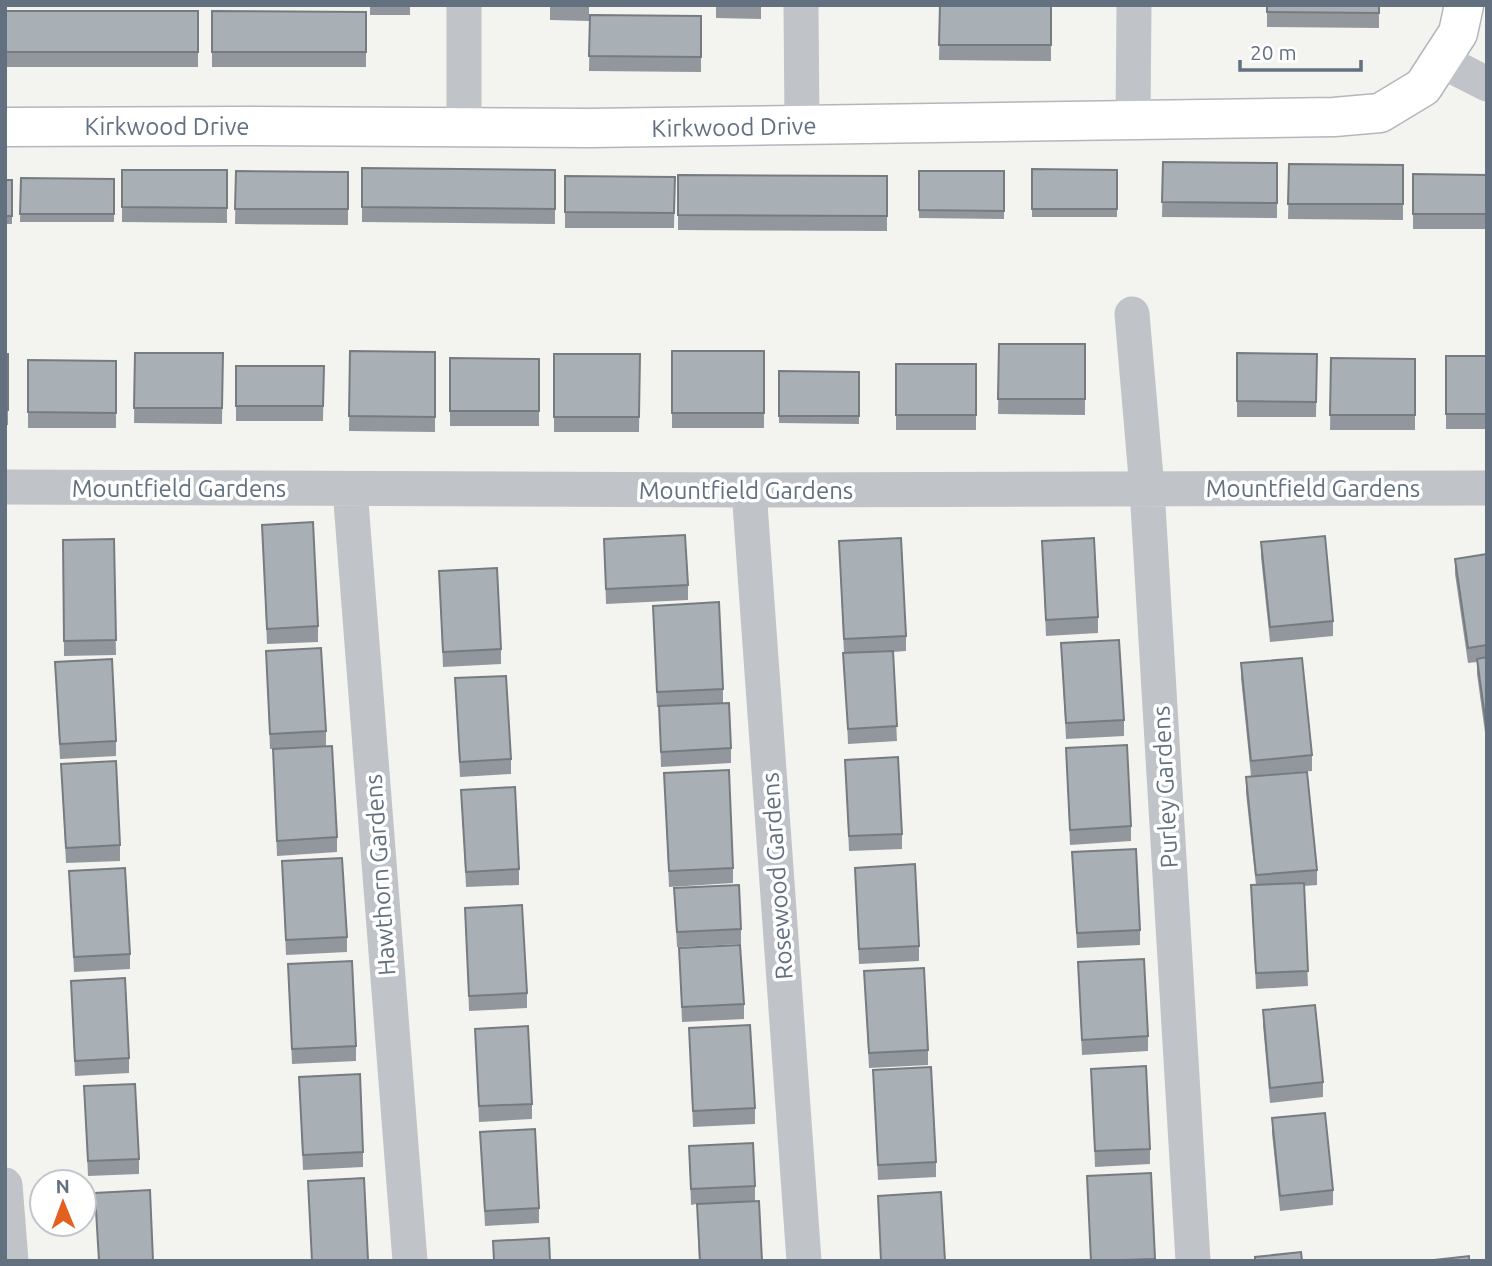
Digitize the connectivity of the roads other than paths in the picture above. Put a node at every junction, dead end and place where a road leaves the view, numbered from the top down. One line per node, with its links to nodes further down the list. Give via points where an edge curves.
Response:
1 (464, 5): 9 (street)
2 (801, 5): 7 (street)
3 (1134, 5): 6 (street)
4 (1454, 33): 5 (street, Kirkwood Drive); 6 (street, Kirkwood Drive, via 1423,87 1380,113)
5 (1487, 84)
6 (1133, 122): 7 (street, Kirkwood Drive)
7 (802, 126): 9 (street, Kirkwood Drive)
8 (5, 127): 9 (street, Kirkwood Drive)
9 (464, 127)
10 (1132, 314): 14 (street, Purley Gardens)
11 (5, 487): 12 (street, Mountfield Gardens)
12 (351, 488): 15 (street, Mountfield Gardens); 18 (street, Hawthorn Gardens)
13 (1487, 488): 14 (street, Mountfield Gardens)
14 (1147, 489): 15 (street, Mountfield Gardens); 20 (street, Purley Gardens)
15 (749, 490): 19 (street, Rosewood Gardens)
16 (5, 1185): 17 (street)
17 (11, 1261)
18 (410, 1261)
19 (804, 1261)
20 (1193, 1261)

